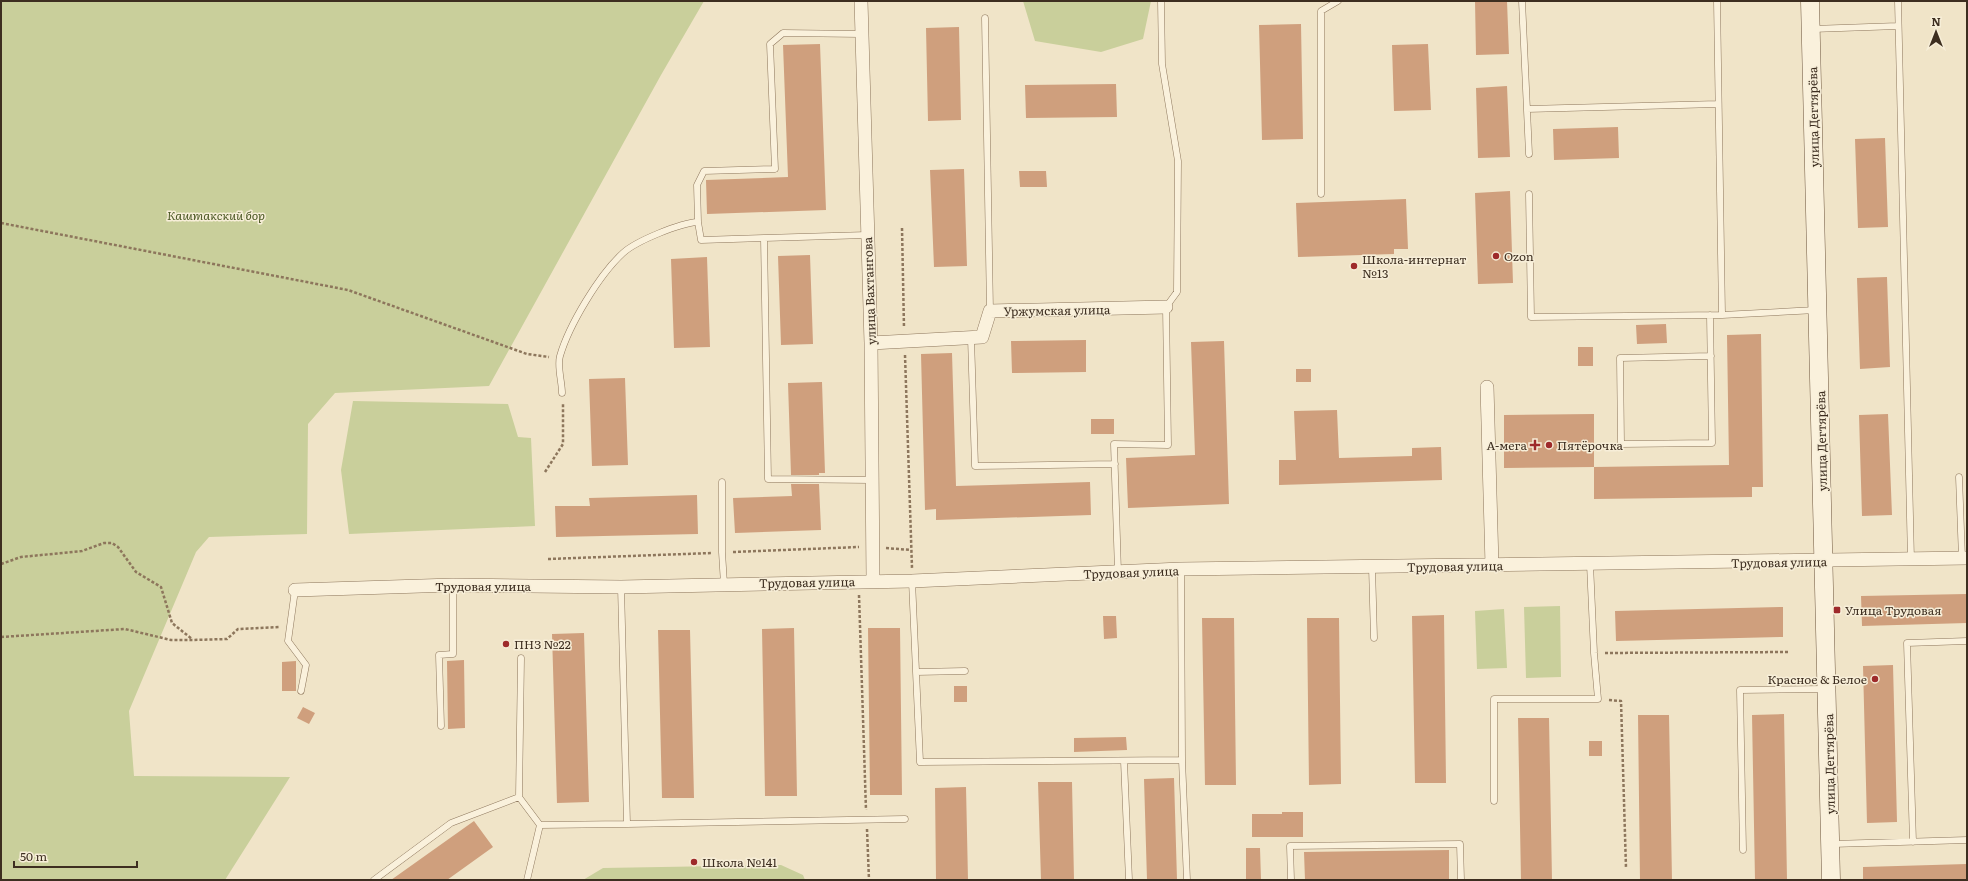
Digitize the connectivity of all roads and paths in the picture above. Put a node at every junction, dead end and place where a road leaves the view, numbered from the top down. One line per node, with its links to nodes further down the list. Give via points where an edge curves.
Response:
1 (861, 1): 11 (street, улица Вахтангова)
2 (1161, 1): 22 (lane, via 1162,64 1178,161 1177,292)
3 (1338, 1): 15 (lane, via 1321,11)
4 (1522, 1): 13 (lane)
5 (1717, 1): 12 (lane)
6 (1810, 1): 10 (street, улица Дегтярёва)
7 (1898, 1): 9 (lane)
8 (985, 18): 24 (lane)
9 (1898, 26): 10 (lane); 40 (lane)
10 (1811, 29): 23 (street, улица Дегтярёва)
11 (861, 34): 18 (lane, via 783,33 770,44 775,169 704,171 697,185); 20 (street, улица Вахтангова)
12 (1718, 104): 13 (lane); 26 (lane)
13 (1527, 109): 14 (lane)
14 (1528, 154)
15 (1321, 194)
16 (1528, 194): 25 (lane, via 1531,317)
17 (1, 222): 31 (path, via 348,290 527,354)
18 (698, 222): 21 (lane, via 701,240); 31 (lane, via 686,223 646,239 624,252 606,271 578,315)
19 (902, 228): 28 (path)
20 (867, 235): 21 (lane); 29 (street, улица Вахтангова)
21 (764, 238): 37 (lane, via 768,479)
22 (1166, 307): 24 (street, Уржумская улица); 34 (lane, via 1168,445 1114,444)
23 (1818, 310): 26 (lane); 41 (street, улица Дегтярёва)
24 (990, 311): 27 (street, Уржумская улица, via 982,337)
25 (1710, 315): 26 (lane); 30 (lane)
26 (1722, 315)
27 (971, 338): 28 (street); 34 (lane, via 975,466)
28 (904, 340): 29 (street); 50 (path)
29 (871, 343): 37 (street, улица Вахтангова)
30 (1711, 356): 30 (lane, via 1712,443 1621,444 1620,358)
31 (559, 358): 33 (lane)
32 (1487, 387): 44 (street)
33 (562, 393): 35 (path, via 563,444)
34 (1115, 464): 47 (lane)
35 (545, 472)
36 (1959, 477): 39 (lane)
37 (872, 480): 48 (street, улица Вахтангова)
38 (722, 482): 51 (lane)
39 (1964, 558): 40 (street, Трудовая улица)
40 (1911, 560): 41 (street, Трудовая улица)
41 (1824, 561): 43 (street, Трудовая улица); 65 (street, улица Дегтярёва)
42 (1, 564): 58 (path, via 21,558 82,551 104,543 112,543 118,547 136,572 161,587 172,623)
43 (1590, 564): 44 (street, Трудовая улица); 61 (lane)
44 (1492, 565): 45 (street, Трудовая улица)
45 (1372, 567): 46 (street, Трудовая улица); 57 (lane)
46 (1181, 569): 47 (street, Трудовая улица); 69 (lane)
47 (1118, 572): 50 (street, Трудовая улица)
48 (873, 580): 49 (street, Трудовая улица); 50 (street, Трудовая улица)
49 (859, 581): 51 (street, Трудовая улица); 73 (path)
50 (912, 581): 64 (lane)
51 (724, 584): 53 (street, Трудовая улица)
52 (453, 585): 53 (street, Трудовая улица); 54 (street, Трудовая улица); 68 (lane, via 453,654 439,655)
53 (621, 587): 75 (lane)
54 (295, 590): 55 (lane)
55 (290, 626): 58 (path, via 238,629 227,639); 66 (lane, via 288,641 306,665)
56 (1, 637): 58 (path, via 125,629 172,640)
57 (1374, 638)
58 (192, 640)
59 (1967, 641): 78 (lane, via 1907,643)
60 (1788, 652): 61 (path)
61 (1594, 653): 67 (lane)
62 (521, 658): 71 (lane)
63 (966, 671): 64 (lane)
64 (916, 672): 70 (lane, via 920,762)
65 (1827, 689): 79 (street, улица Дегтярёва); 80 (lane, via 1740,690)
66 (301, 691)
67 (1598, 699): 72 (lane, via 1494,699); 81 (path, via 1621,701)
68 (441, 726)
69 (1182, 760): 70 (lane); 86 (lane)
70 (1124, 761): 85 (lane)
71 (519, 797): 76 (lane); 82 (lane, via 451,823)
72 (1494, 801)
73 (867, 819): 74 (lane); 75 (lane); 84 (path)
74 (905, 819)
75 (627, 824): 76 (lane)
76 (540, 825): 83 (lane)
77 (1967, 840): 78 (lane)
78 (1913, 842): 79 (lane)
79 (1831, 844): 89 (street, улица Дегтярёва)
80 (1743, 850)
81 (1626, 868)
82 (374, 880)
83 (526, 880)
84 (868, 880)
85 (1129, 880)
86 (1187, 880)
87 (1291, 880): 88 (lane, via 1290,846 1460,844)
88 (1461, 880)
89 (1831, 880)

